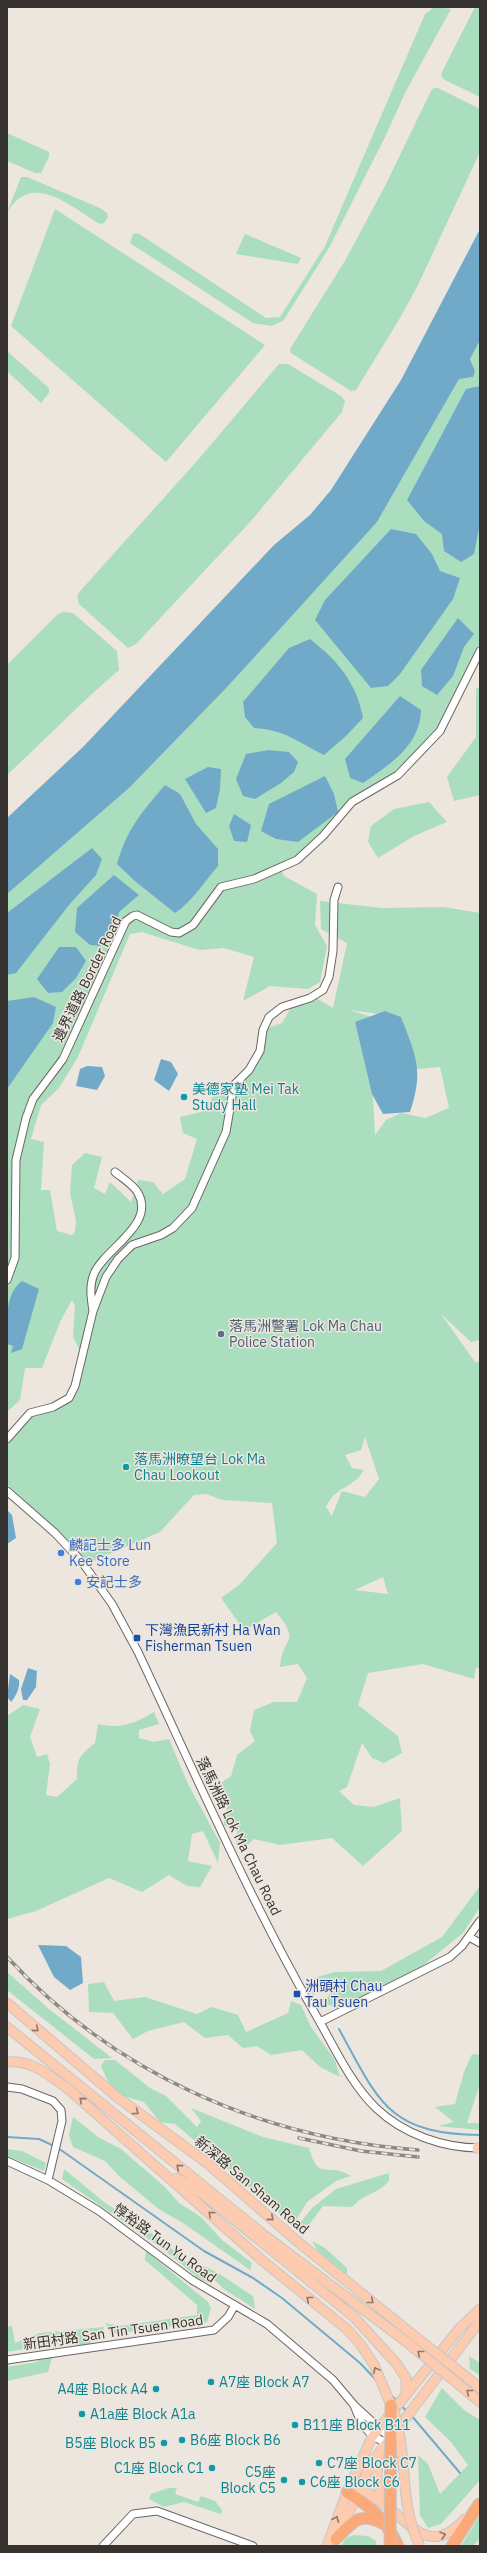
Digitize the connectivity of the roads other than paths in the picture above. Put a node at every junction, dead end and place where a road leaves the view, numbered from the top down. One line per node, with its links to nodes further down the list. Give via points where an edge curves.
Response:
1 (480, 651): 4 (street, 邊界道路 Border Road, via 440,731 398,775 352,802 323,836 297,860 254,879 221,887 193,924 179,933 171,932 137,915 126,922 63,1059 33,1099 26,1118 16,1160 15,1258)
2 (338, 887): 5 (street, via 334,900 333,951 324,990 310,998 282,1007 269,1017 263,1030 260,1051 249,1070 234,1085 226,1132 192,1208 173,1228 162,1235 132,1245 118,1259 106,1277)
3 (115, 1172): 5 (street, via 138,1192 140,1216 135,1229 112,1250 94,1273 91,1282)
4 (7, 1280)
5 (93, 1311): 6 (street, via 75,1386 69,1398 58,1405 30,1413)
6 (7, 1439)
7 (7, 1491): 12 (street, 落馬洲路 Lok Ma Chau Road, via 70,1548 115,1610 275,1941)
8 (480, 1920): 9 (street)
9 (468, 1937): 10 (street); 12 (street, via 446,1960)
10 (480, 1942)
11 (7, 2003): 26 (main road, 新深路 San Sham Road, one-way to 26, bridge, via 117,2097 207,2163 298,2242)
12 (320, 2022): 16 (street, 落馬洲路 Lok Ma Chau Road, via 362,2091 383,2114 425,2138)
13 (7, 2026): 20 (main road, 新深路 San Sham Road, one-way to 13)
14 (7, 2062): 18 (main road, one-way to 14, via 67,2088 30,2065 20,2061)
15 (7, 2087): 19 (street, via 22,2089 53,2101 59,2106 62,2121)
16 (479, 2148)
17 (7, 2161): 19 (street, 惇裕路 Tun Yu Road)
18 (155, 2164): 21 (main road, via 204,2195); 30 (main road, one-way to 18, via 384,2385 361,2345 340,2323 263,2260)
19 (48, 2180): 22 (street, 惇裕路 Tun Yu Road, via 138,2238 192,2280)
20 (264, 2235): 21 (main road); 28 (main road, 新深路 San Sham Road, one-way to 20, bridge, via 404,2340)
21 (317, 2287): 27 (main road, via 354,2317 396,2363 406,2378)
22 (235, 2305): 25 (street, 新田村路 San Tin Tsuen Road, via 228,2317 214,2330); 29 (street, 惇裕路 Tun Yu Road, via 267,2324 310,2360 333,2380)
23 (480, 2310): 27 (main road, via 459,2329)
24 (480, 2321): 33 (main road, via 461,2345 449,2355)
25 (7, 2360)
26 (480, 2388)
27 (404, 2397): 30 (main road)
28 (480, 2402)
29 (354, 2405): 31 (street, 惇裕路 Tun Yu Road); 32 (street, 惇裕路 Tun Yu Road)
30 (393, 2407): 31 (main road); 44 (highway, bridge); 46 (main road, bridge, via 400,2429 408,2512)
31 (380, 2429): 32 (main road); 33 (street, 惇裕路 Tun Yu Road)
32 (372, 2437): 33 (street); 35 (main road)
33 (389, 2440): 34 (main road)
34 (379, 2452): 36 (main road); 38 (main road, via 377,2480 380,2493)
35 (349, 2487): 36 (highway); 43 (main road, one-way to 35)
36 (359, 2493): 38 (main road); 39 (highway); 40 (main road)
37 (480, 2503): 38 (main road, one-way to 37, via 419,2533 434,2537 455,2530); 47 (highway)
38 (389, 2508)
39 (390, 2528): 40 (highway, via 372,2518 363,2518 353,2523); 45 (highway)
40 (333, 2542)
41 (103, 2546): 42 (street, via 132,2514 157,2511)
42 (253, 2546)
43 (327, 2546)
44 (390, 2546)
45 (398, 2546)
46 (420, 2546)
47 (452, 2546)

